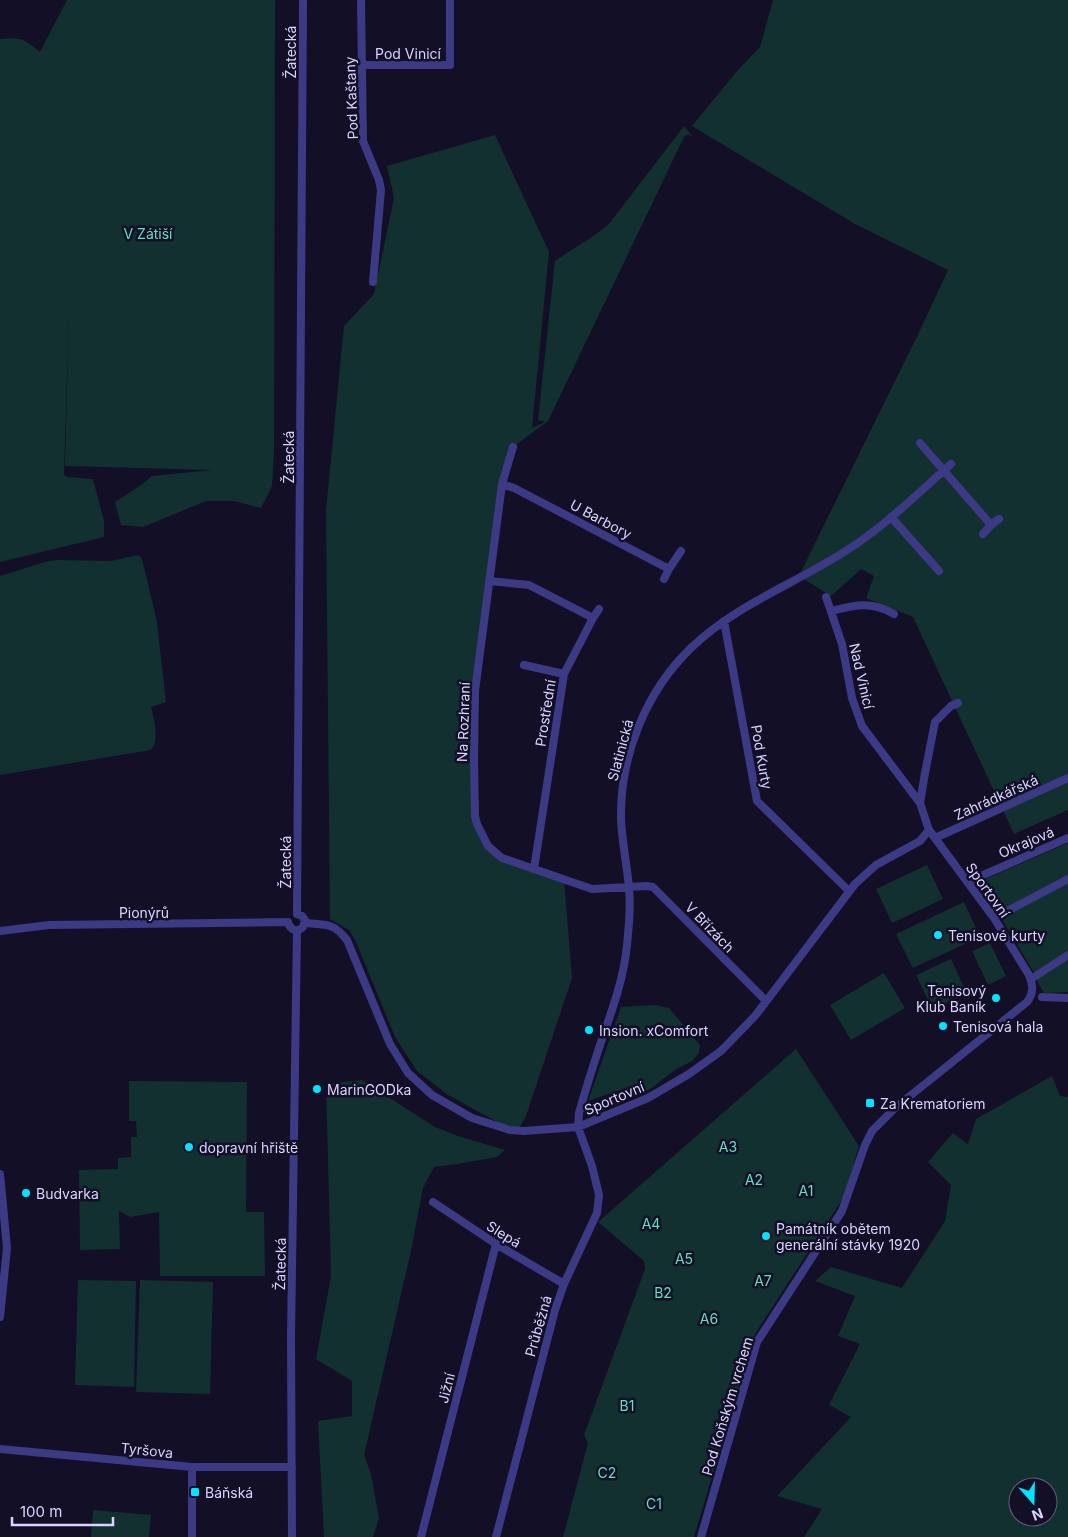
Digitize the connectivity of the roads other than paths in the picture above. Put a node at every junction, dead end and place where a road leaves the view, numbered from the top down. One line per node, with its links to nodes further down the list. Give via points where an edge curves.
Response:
1 (303, 0): 39 (street, Žatecká)
2 (361, 0): 4 (street, Pod Kaštany)
3 (450, 0): 4 (street, Pod Vinicí, via 450,65)
4 (362, 65): 5 (street, Pod Kaštany, via 363,141 381,190)
5 (373, 282)
6 (920, 443): 9 (street)
7 (513, 448): 10 (street, Na Rozhraní)
8 (951, 464): 9 (street, Slatinická)
9 (944, 470): 11 (street, Slatinická); 13 (street)
10 (502, 484): 16 (street, U Barbory); 19 (street, Na Rozhraní)
11 (891, 517): 17 (street); 25 (street, Slatinická, via 845,552)
12 (999, 519): 13 (street)
13 (991, 526): 14 (street)
14 (983, 534)
15 (681, 551): 16 (street)
16 (669, 569): 18 (street)
17 (939, 571)
18 (664, 579)
19 (489, 581): 24 (street, via 529,585); 34 (street, Na Rozhraní, via 475,691 475,816 488,846 502,858)
20 (826, 597): 22 (street, Nad Vinicí)
21 (599, 609): 24 (street, Prostřední)
22 (831, 611): 23 (street, via 872,605); 30 (street, Nad Vinicí, via 862,726)
23 (894, 614)
24 (593, 618): 27 (street, Prostřední)
25 (724, 621): 37 (street, Slatinická, via 692,647 669,674 643,714 634,737 622,788 621,818); 38 (street, Pod Kurty, via 757,801)
26 (524, 665): 27 (street)
27 (564, 674): 34 (street, Prostřední)
28 (958, 703): 30 (street, Sportovní, via 935,722)
29 (1068, 778): 32 (street, Zahrádkářská)
30 (920, 803): 31 (street, Sportovní)
31 (929, 830): 32 (street, Sportovní); 38 (street, Sportovní, via 920,841 876,865)
32 (935, 838): 36 (street, Sportovní)
33 (1068, 838): 36 (street, Okrajová)
34 (534, 869): 37 (street, Na Rozhraní, via 592,889)
35 (1068, 879): 40 (street)
36 (966, 882): 40 (street, Sportovní)
37 (629, 888): 50 (street, V Břízách, via 653,887); 51 (street, Slatinická, via 624,965 579,1113)
38 (849, 891): 50 (street, Sportovní)
39 (297, 914): 41 (street); 42 (street, via 304,917)
40 (994, 918): 46 (street, Sportovní)
41 (288, 922): 43 (street, Pionýrů, via 49,925); 44 (street)
42 (305, 923): 44 (street); 51 (street, Sportovní, via 331,925 347,940 390,1044 408,1073 432,1095 472,1118 510,1130)
43 (0, 931)
44 (297, 931): 60 (street, Žatecká)
45 (1068, 955): 46 (street)
46 (1031, 979): 47 (street, Sportovní)
47 (1032, 993): 65 (street, Pod Koňským vrchem, via 1027,1002 895,1108 872,1131 842,1211 757,1342 712,1488)
48 (1042, 997): 49 (street)
49 (1068, 998)
50 (766, 1002): 51 (street, Sportovní, via 721,1051 689,1074 648,1098)
51 (578, 1127): 56 (street, Průběžná, via 592,1166 598,1195 597,1213)
52 (0, 1174): 54 (street)
53 (433, 1202): 55 (street, Slepá)
54 (2, 1209): 57 (street, via 7,1248)
55 (496, 1244): 56 (street, Slepá); 63 (street, Jižní)
56 (564, 1284): 64 (street, Průběžná, via 554,1310)
57 (0, 1317)
58 (0, 1449): 59 (street, Tyršova)
59 (192, 1467): 60 (street, Tyršova); 61 (street)
60 (292, 1467): 62 (street, Žatecká)
61 (192, 1537)
62 (292, 1537)
63 (421, 1537)
64 (496, 1537)
65 (701, 1537)

